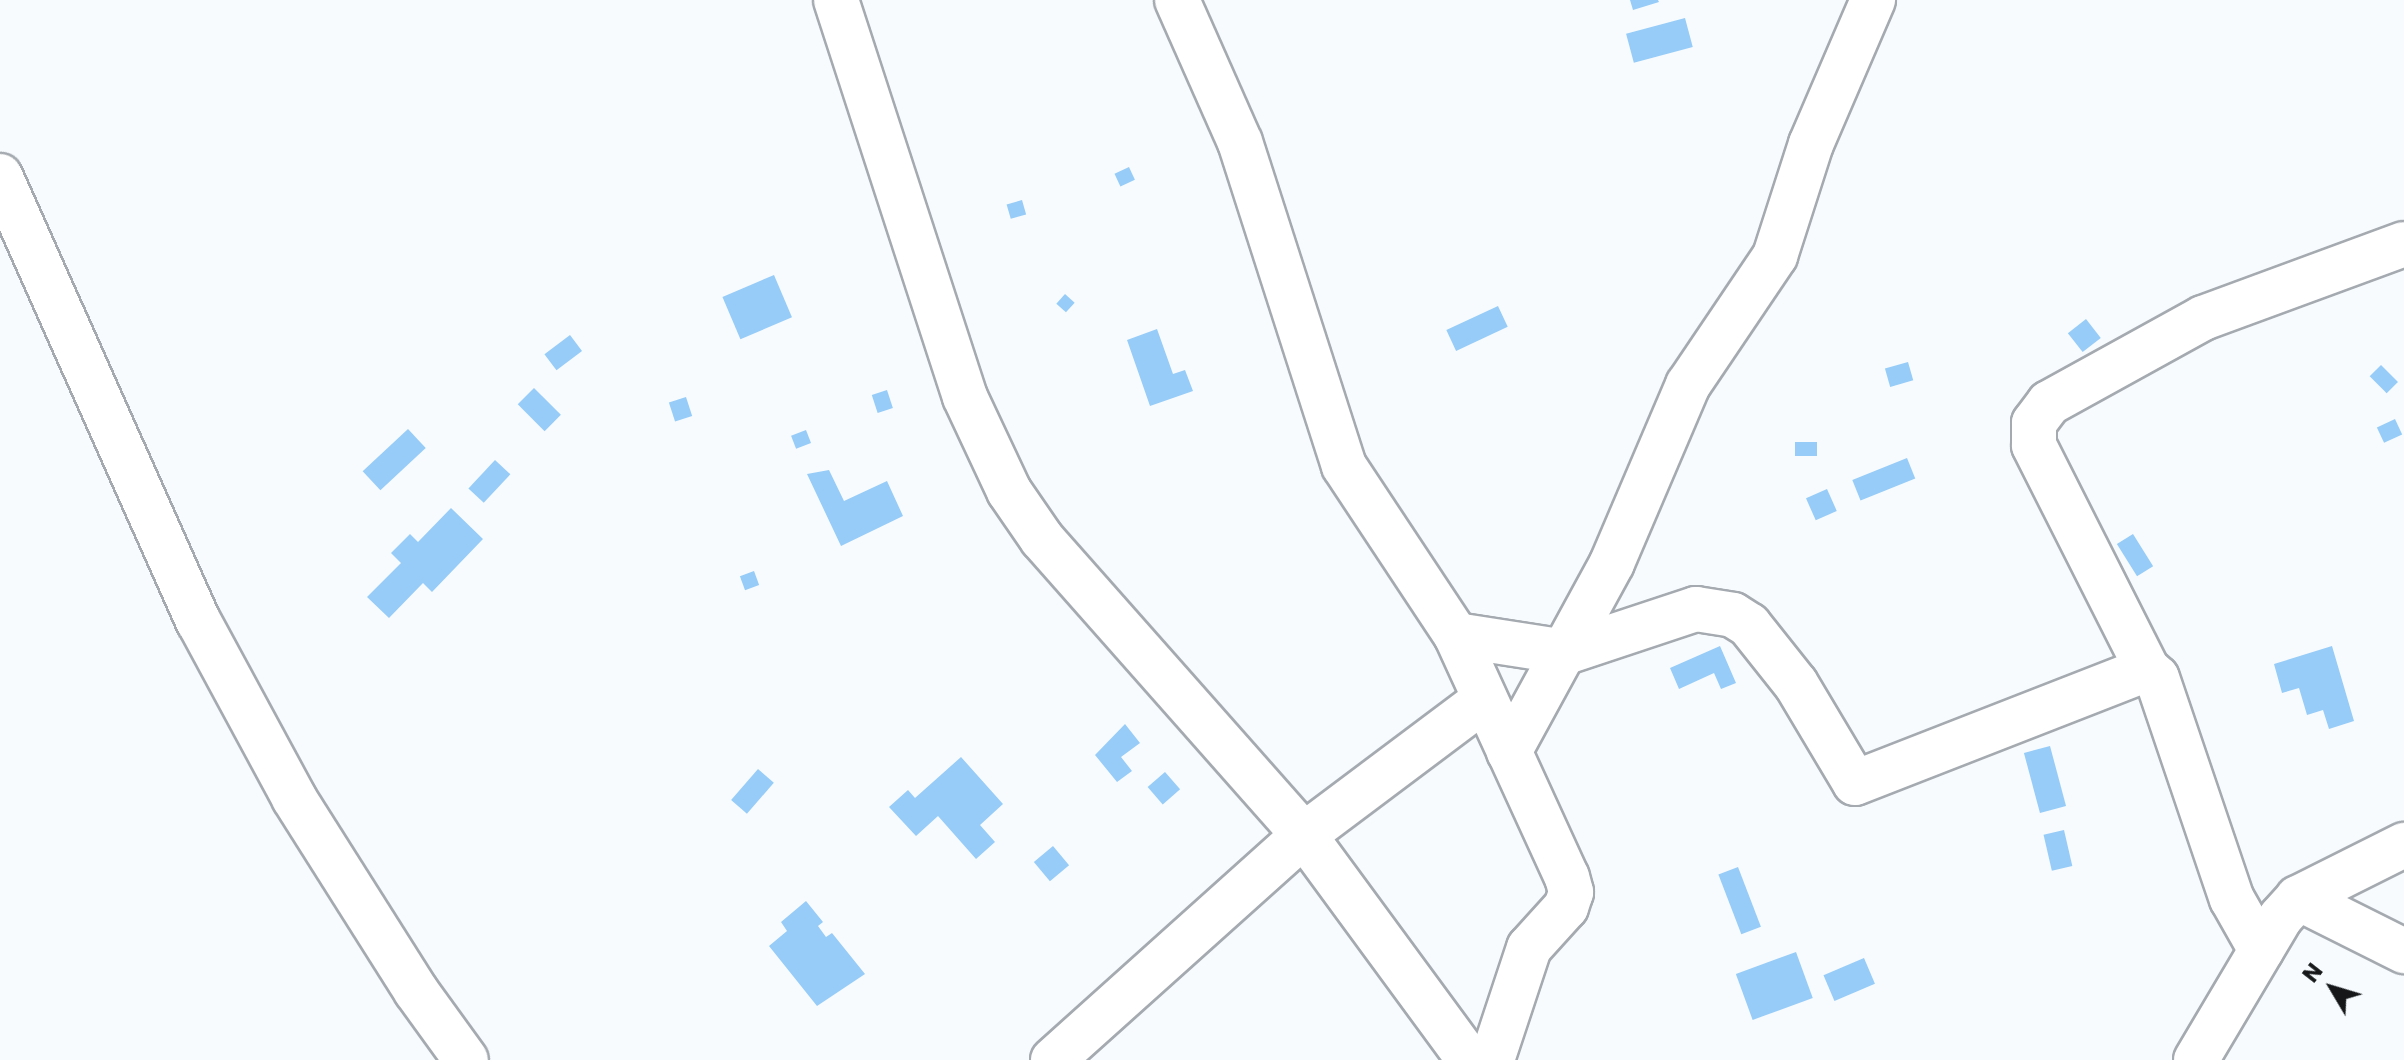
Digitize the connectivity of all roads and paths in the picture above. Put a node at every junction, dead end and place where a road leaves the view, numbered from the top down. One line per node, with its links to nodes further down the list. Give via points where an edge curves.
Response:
1 (836, 0): 11 (street, via 965,397 1009,491 1042,539)
2 (1177, 0): 6 (street, via 1240,142 1344,466)
3 (1873, 0): 7 (street, via 1811,144 1775,256 1688,385 1612,563)
4 (0, 176): 16 (street, via 199,622 294,798)
5 (2404, 244): 8 (street, via 2203,318 2049,403 2034,423 2034,445)
6 (1456, 635): 7 (street); 9 (street)
7 (1566, 652): 8 (street, via 1696,609 1733,615 1749,625 1796,684 1855,783); 10 (street)
8 (2147, 669): 14 (street, via 2157,678 2232,899)
9 (1485, 699): 10 (street); 11 (street)
10 (1509, 752): 19 (street, via 1571,892 1566,907 1529,948)
11 (1304, 835): 17 (street); 18 (street)
12 (2404, 845): 13 (street)
13 (2298, 898): 14 (street); 15 (street)
14 (2261, 950): 20 (street)
15 (2404, 951)
16 (466, 1060)
17 (1053, 1060)
18 (1469, 1060)
19 (1492, 1060)
20 (2196, 1060)

